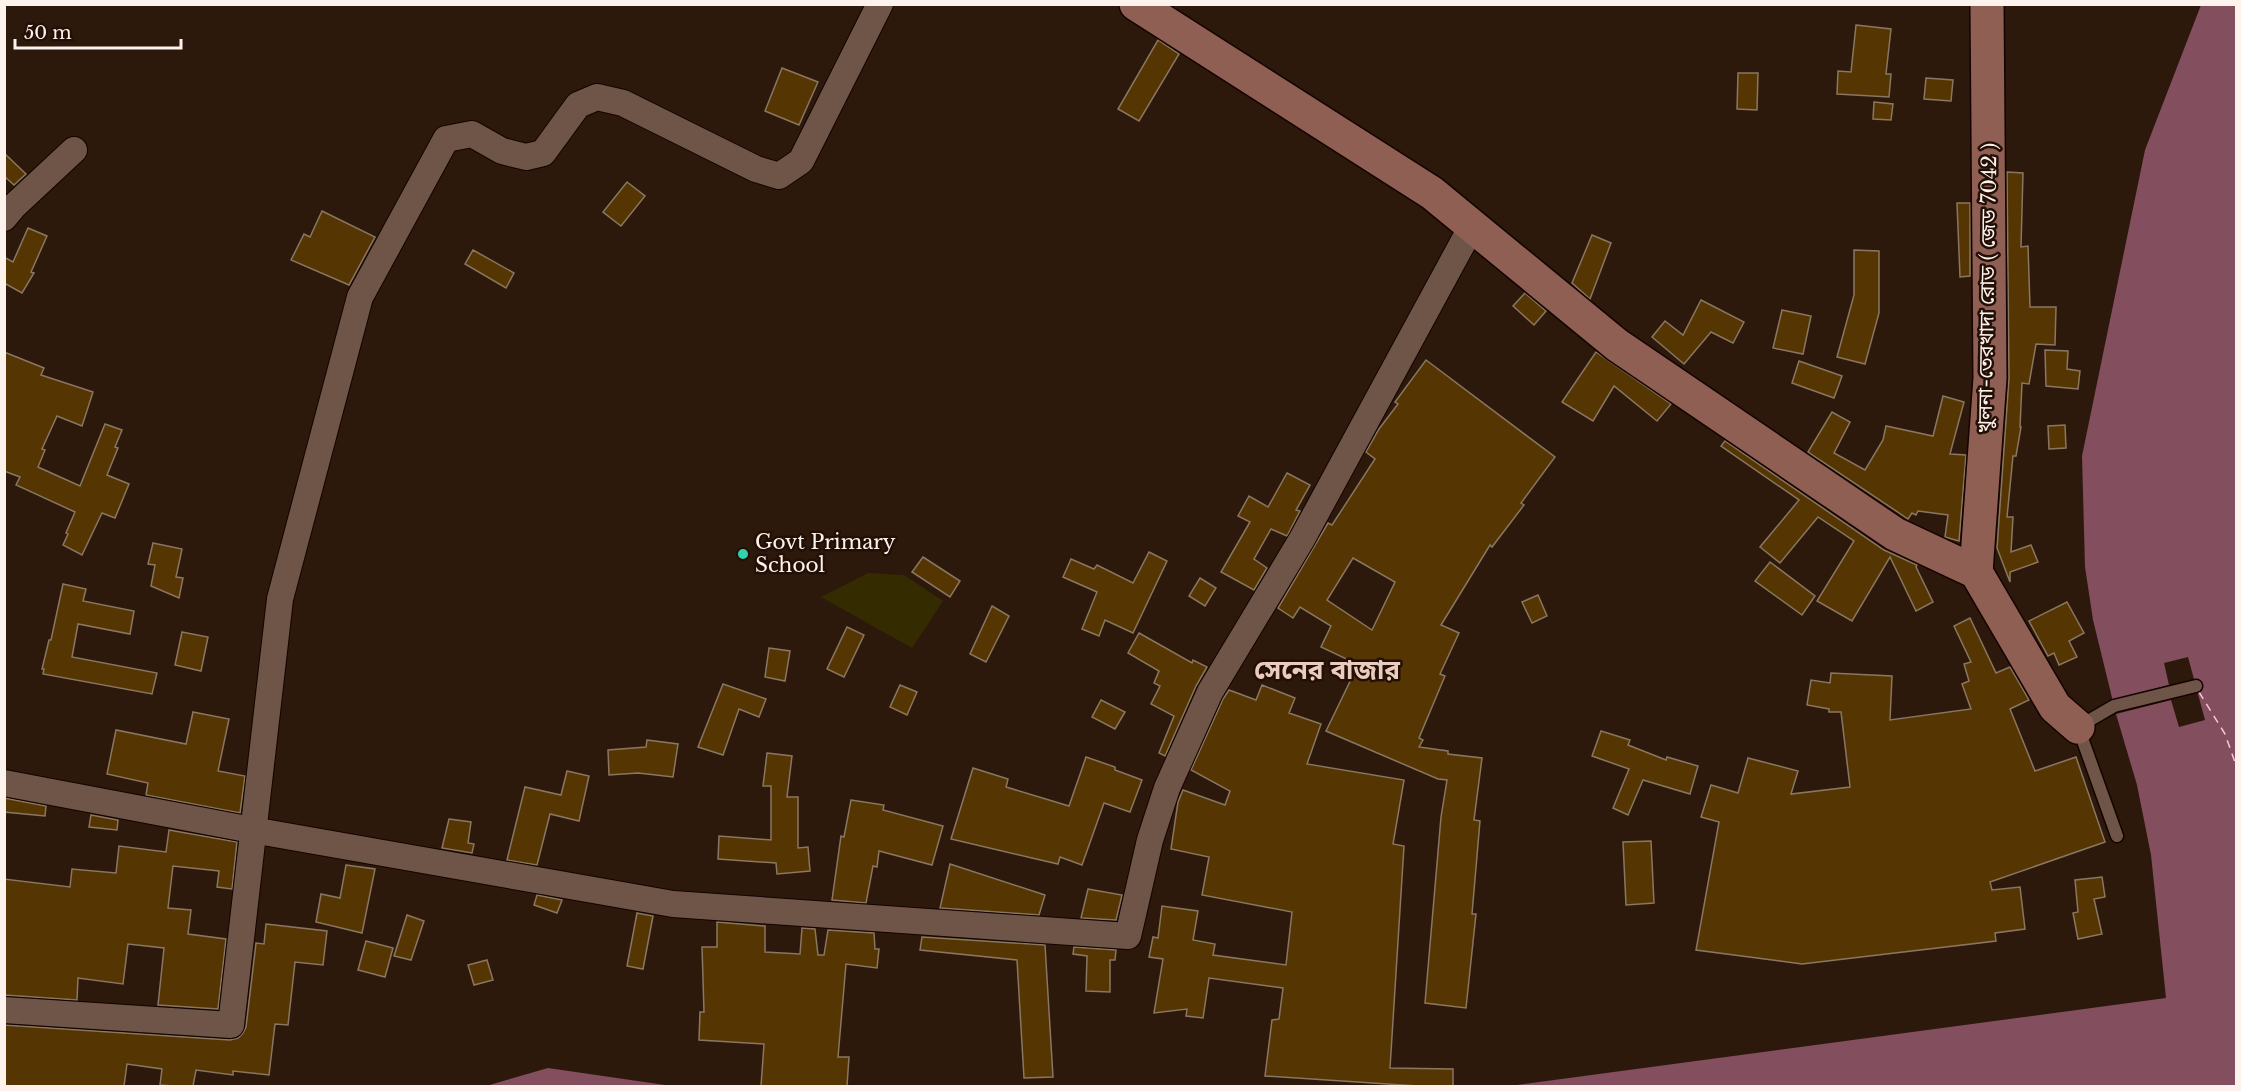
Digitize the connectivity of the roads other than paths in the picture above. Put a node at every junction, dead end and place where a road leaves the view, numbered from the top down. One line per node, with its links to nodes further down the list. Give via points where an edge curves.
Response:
1 (880, 4): 11 (street, via 801,161 779,176 756,169 623,103 597,97 578,105 543,153 526,157 502,151 472,134 446,139 360,297 280,599)
2 (1136, 4): 6 (main road, via 1432,193)
3 (1987, 4): 7 (main road, খুলনা-তেরখাদা রোড ( জেড 7042 ), via 1990,378)
4 (74, 150): 5 (street)
5 (4, 218)
6 (1472, 226): 7 (main road, via 1626,351 1895,534); 11 (street, via 1302,539 1210,692 1163,798 1128,936 673,904)
7 (1976, 572): 9 (main road, via 2055,707)
8 (2196, 686): 9 (lane, via 2114,706)
9 (2078, 727): 12 (lane)
10 (4, 783): 11 (street)
11 (252, 830): 13 (street, via 231,1025)
12 (2117, 836)
13 (4, 1010)

